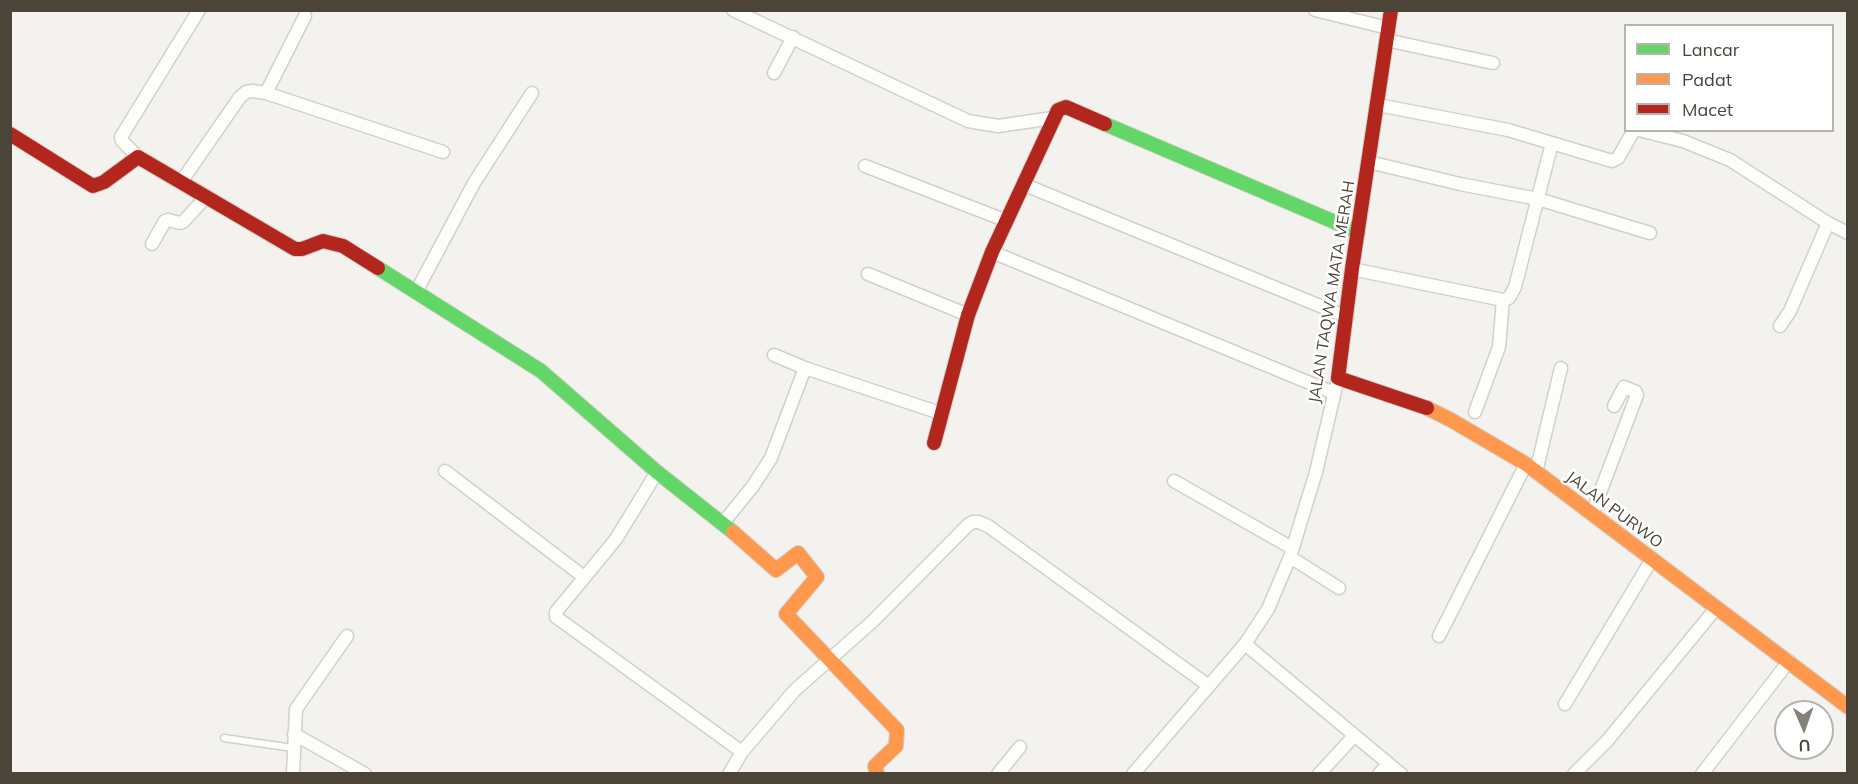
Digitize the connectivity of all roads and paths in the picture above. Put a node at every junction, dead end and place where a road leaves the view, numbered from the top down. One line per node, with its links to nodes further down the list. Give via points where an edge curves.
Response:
1 (199, 10): 20 (street, via 121,137)
2 (733, 10): 7 (street)
3 (1315, 10): 6 (street)
4 (1391, 10): 6 (street, JALAN TAQWA MATA MERAH)
5 (305, 16): 10 (street)
6 (1387, 34): 8 (street); 12 (street, JALAN TAQWA MATA MERAH)
7 (793, 37): 9 (street); 13 (street, via 968,121 998,126)
8 (1493, 63)
9 (774, 73)
10 (266, 93): 19 (street); 23 (street, via 246,92 240,97)
11 (532, 93): 36 (street, via 474,183)
12 (1378, 105): 18 (street, via 1508,130); 21 (street, JALAN TAQWA MATA MERAH)
13 (1053, 118): 24 (street); 29 (street, via 1066,107)
14 (1633, 132): 18 (street, via 1614,161)
15 (1654, 132): 17 (street)
16 (10, 134): 20 (street, via 93,186)
17 (1670, 134): 28 (street, via 1730,160)
18 (1552, 143): 26 (street)
19 (443, 152)
20 (138, 157): 23 (street)
21 (1370, 162): 26 (street); 29 (street, JALAN TAQWA MATA MERAH)
22 (865, 166): 27 (street)
23 (181, 182): 25 (street)
24 (1024, 185): 27 (street); 39 (street)
25 (206, 197): 32 (street, via 183,222 165,221); 36 (street, via 294,249 323,241 343,246)
26 (1538, 199): 30 (street); 37 (street, via 1515,287 1509,298)
27 (1007, 221): 33 (street)
28 (1828, 223): 31 (street); 40 (street)
29 (1358, 232): 34 (street, JALAN TAQWA MATA MERAH)
30 (1650, 233)
31 (1848, 233)
32 (152, 244)
33 (993, 252): 38 (street); 45 (street)
34 (1352, 269): 37 (street); 39 (street, JALAN TAQWA MATA MERAH)
35 (868, 274): 38 (street)
36 (418, 293): 52 (street, via 541,371)
37 (1503, 300): 47 (street, via 1499,347)
38 (968, 315): 48 (street)
39 (1347, 316): 44 (street, JALAN TAQWA MATA MERAH)
40 (1780, 326)
41 (774, 355): 42 (street)
42 (805, 368): 48 (street); 55 (street, via 771,458)
43 (1561, 368): 50 (street)
44 (1338, 378): 45 (street, JALAN TAQWA MATA MERAH); 50 (street, JALAN PURWO, via 1424,407)
45 (1334, 393): 56 (street, JALAN TAQWA MATA MERAH, via 1316,472)
46 (1614, 406): 54 (street, via 1624,387 1636,392)
47 (1475, 412)
48 (943, 414): 49 (street)
49 (934, 443)
50 (1531, 468): 54 (street, JALAN PURWO); 62 (street)
51 (445, 471): 58 (street)
52 (657, 472): 55 (street); 58 (street, via 616,539)
53 (1174, 481): 56 (street)
54 (1592, 514): 57 (street, JALAN PURWO)
55 (723, 523): 64 (street, via 776,570 798,553 817,577 786,614)
56 (1291, 553): 59 (street); 63 (street, JALAN TAQWA MATA MERAH, via 1268,609)
57 (1652, 559): 60 (street, JALAN PURWO); 67 (street)
58 (584, 577): 74 (street, via 556,612 556,618)
59 (1339, 588)
60 (1717, 608): 65 (street, JALAN PURWO); 84 (street, via 1607,741)
61 (347, 636): 69 (street, via 300,701)
62 (1439, 636)
63 (1245, 644): 66 (street, JALAN TAQWA MATA MERAH); 70 (street)
64 (830, 659): 66 (street, via 968,525 979,522); 74 (street, via 795,690); 79 (street, via 897,730 896,746 875,766)
65 (1789, 661): 68 (street, JALAN PURWO); 85 (street)
66 (1209, 686): 81 (street, JALAN TAQWA MATA MERAH)
67 (1565, 704)
68 (1848, 707)
69 (294, 734): 73 (street); 77 (street)
70 (1354, 736): 75 (street); 82 (street)
71 (224, 738): 73 (lane)
72 (1020, 747): 80 (street)
73 (293, 748): 76 (street)
74 (742, 752): 78 (street)
75 (1383, 769): 83 (street)
76 (293, 774)
77 (365, 774)
78 (729, 774)
79 (877, 774)
80 (998, 774)
81 (1133, 774)
82 (1319, 774)
83 (1401, 774)
84 (1574, 774)
85 (1702, 774)

